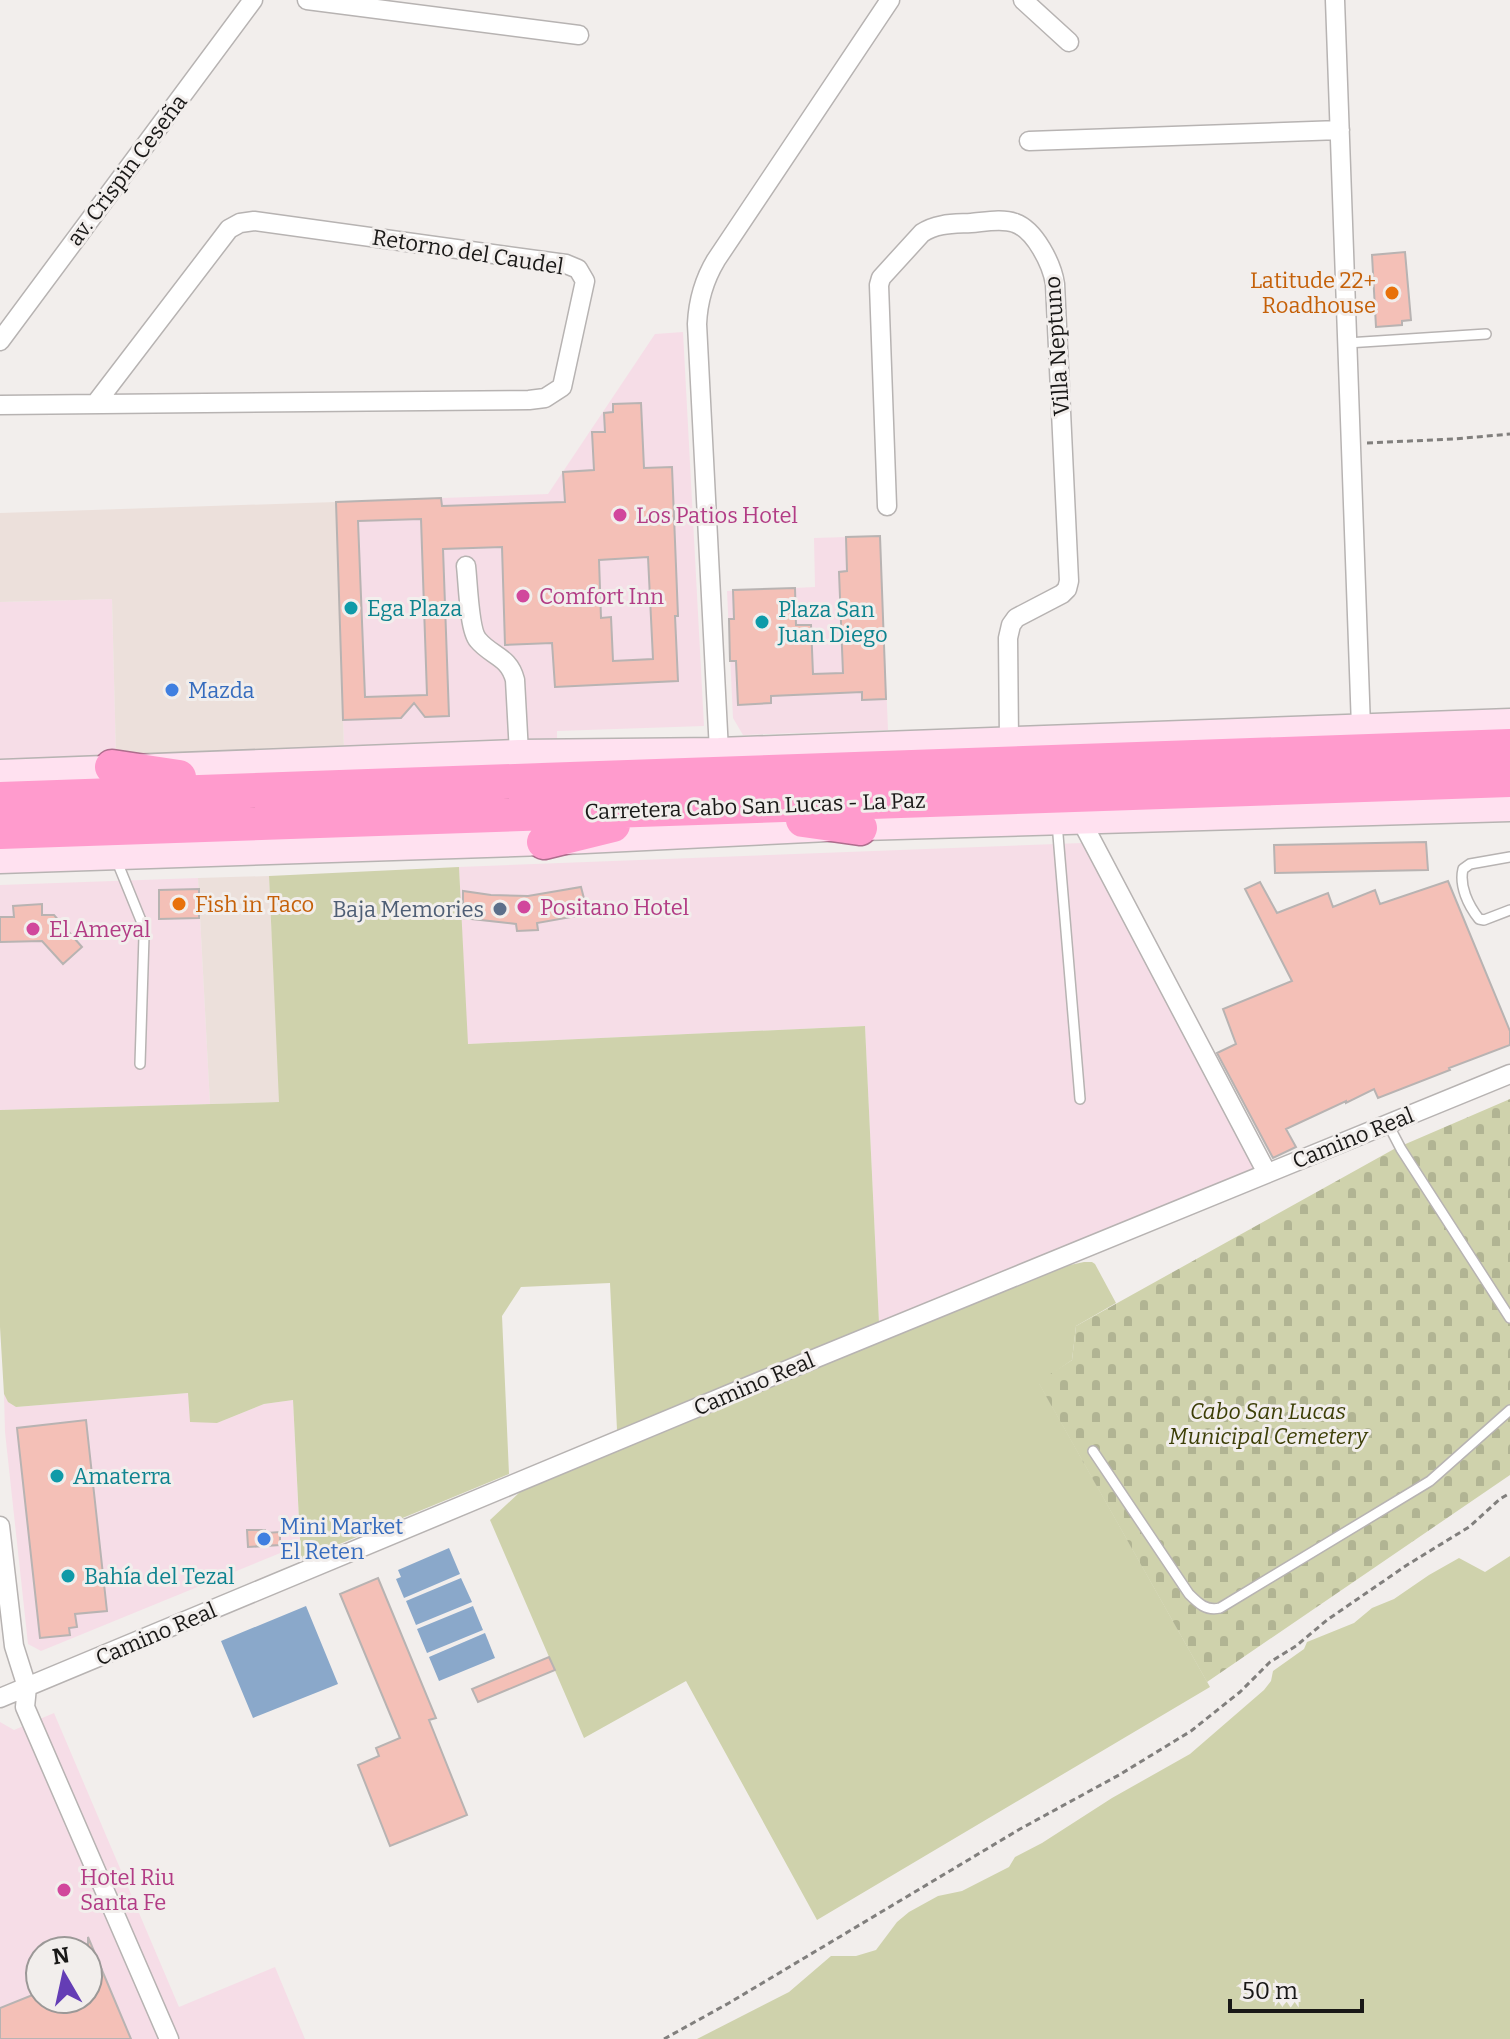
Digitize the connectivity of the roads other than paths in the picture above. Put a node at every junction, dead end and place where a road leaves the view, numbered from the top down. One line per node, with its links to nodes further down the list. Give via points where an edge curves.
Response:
1 (253, 0): 11 (street, av. Crispin Ceseña)
2 (307, 0): 6 (street)
3 (890, 0): 21 (street, via 703,285 697,324)
4 (1023, 0): 7 (street)
5 (1335, 0): 8 (street)
6 (579, 35)
7 (1069, 42)
8 (1340, 130): 9 (street); 12 (street)
9 (1029, 141)
10 (1486, 334): 12 (lane)
11 (0, 341)
12 (1347, 343): 18 (street)
13 (96, 403): 13 (street, Retorno del Caudel, via 545,398 562,387 585,281 578,269 566,264 240,223 229,229); 14 (street, Retorno del Caudel)
14 (0, 405)
15 (887, 506): 19 (street, Villa Neptuno, via 881,278 930,228 1015,223 1048,258 1055,284 1069,581 1062,594 1011,625)
16 (466, 566): 22 (street, via 476,639 513,671)
17 (1510, 722): 18 (main road)
18 (1361, 727): 19 (main road)
19 (1009, 740): 21 (main road)
20 (1510, 746): 26 (highway, Carretera Cabo San Lucas - La Paz)
21 (719, 751): 22 (main road)
22 (519, 753): 23 (main road)
23 (112, 767): 24 (main road); 26 (highway)
24 (0, 773)
25 (1510, 780): 28 (highway, Carretera Cabo San Lucas - La Paz)
26 (274, 790): 27 (highway, Carretera Cabo San Lucas - La Paz)
27 (0, 799)
28 (712, 807): 29 (highway, Carretera Cabo San Lucas - La Paz); 32 (highway)
29 (677, 808): 33 (highway, Carretera Cabo San Lucas - La Paz); 34 (highway)
30 (1510, 808): 31 (main road)
31 (1070, 822): 32 (main road); 41 (lane); 43 (street)
32 (860, 828): 34 (main road)
33 (0, 832)
34 (544, 842): 35 (main road)
35 (115, 856): 37 (main road); 39 (lane, via 144,936)
36 (1510, 857): 38 (lane, via 1470,864 1461,877 1479,919)
37 (0, 860)
38 (1510, 910)
39 (140, 1064)
40 (1510, 1074): 42 (street, Camino Real)
41 (1080, 1099)
42 (1388, 1124): 43 (street, Camino Real); 44 (lane)
43 (1267, 1173): 48 (street, Camino Real)
44 (1510, 1318)
45 (1510, 1410): 46 (lane, via 1430,1481 1211,1610 1189,1594)
46 (1093, 1451)
47 (0, 1526): 48 (street, via 14,1646)
48 (27, 1687): 49 (street, Camino Real); 50 (street)
49 (2, 1692): 50 (street)
50 (25, 1707): 51 (street)
51 (169, 2039)

